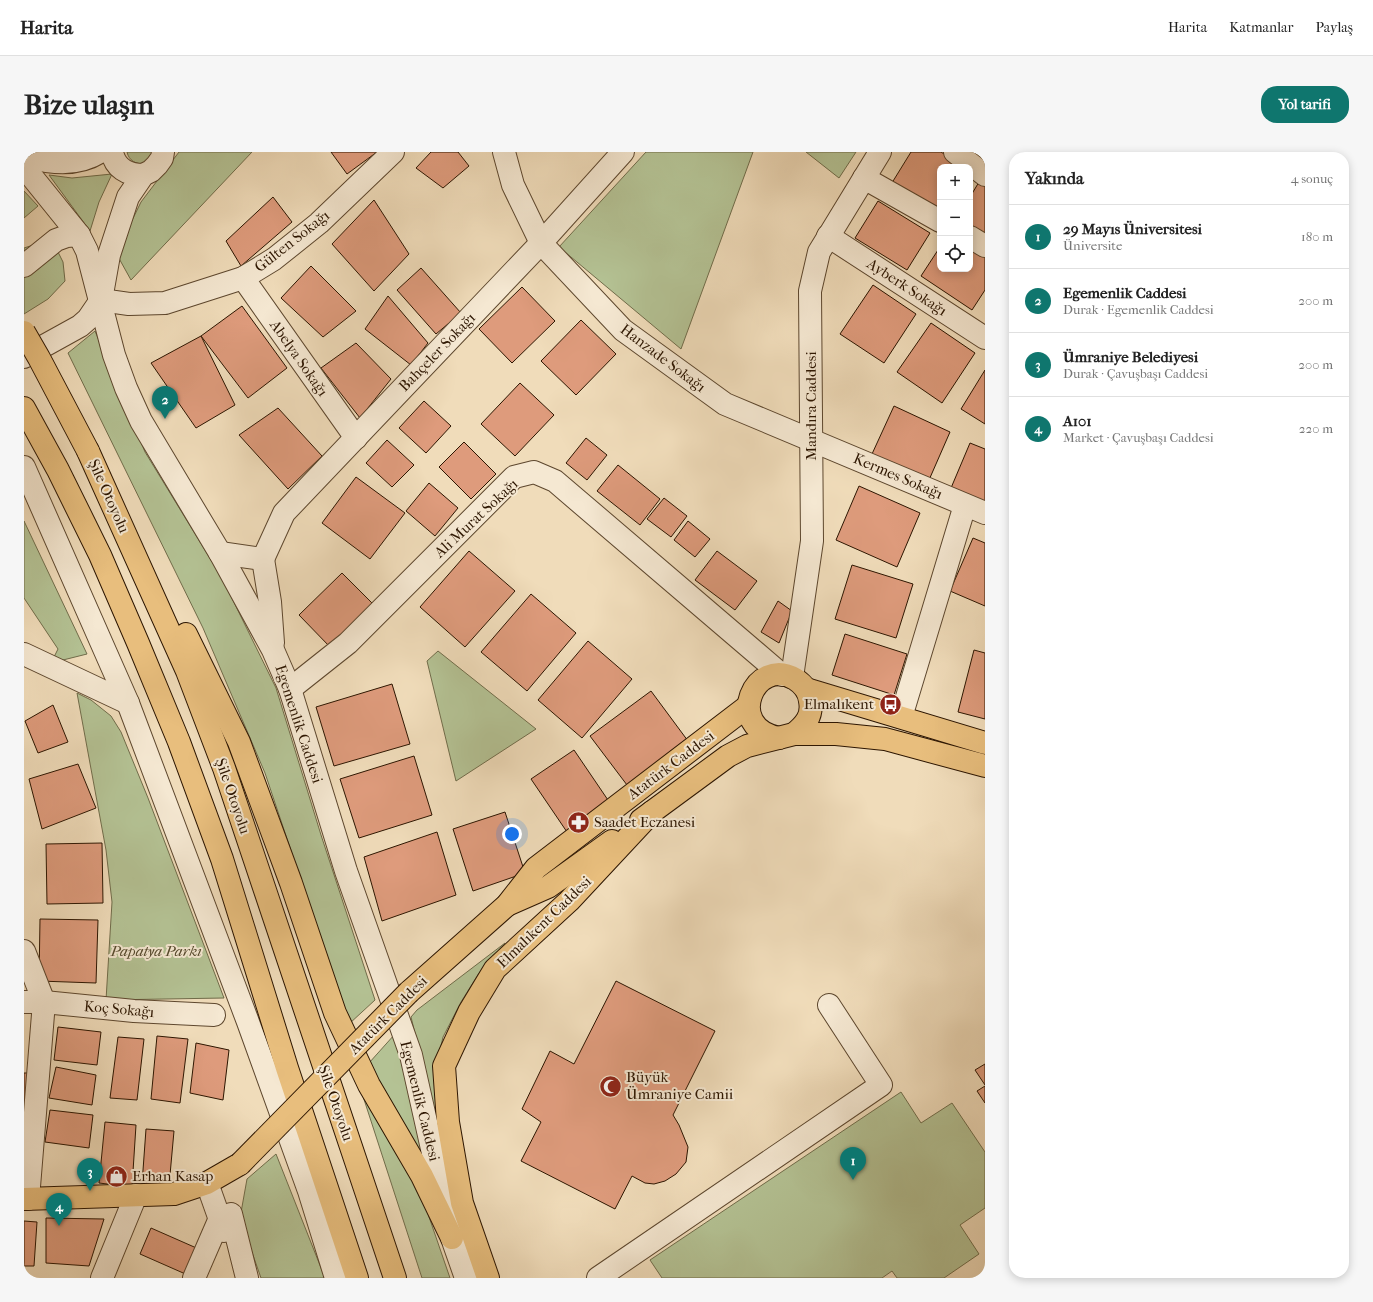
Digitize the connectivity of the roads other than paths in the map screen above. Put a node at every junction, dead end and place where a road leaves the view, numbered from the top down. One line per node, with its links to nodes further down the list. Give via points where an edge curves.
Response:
1 (100, 152): 9 (street, via 70,163 43,161)
2 (112, 152): 11 (street, via 119,168 126,173)
3 (393, 152): 21 (street, Gülten Sokağı, via 319,223 274,259)
4 (504, 152): 18 (street, Hanzade Sokağı, via 513,185)
5 (623, 152): 18 (street, Bahçeler Sokağı)
6 (880, 152): 13 (street, Mandıra Caddesi)
7 (955, 152): 12 (street)
8 (162, 155): 11 (street, via 158,166)
9 (24, 156)
10 (24, 167): 15 (street, Egemenlik Caddesi)
11 (143, 175): 22 (street, via 128,197 109,255)
12 (985, 175)
13 (864, 178): 14 (street); 16 (street, Mandıra Caddesi)
14 (937, 219)
15 (78, 236): 20 (street, via 56,240); 22 (street, Egemenlik Caddesi, via 87,251)
16 (828, 236): 24 (street, Ayberk Sokağı); 28 (street, Mandıra Caddesi, via 819,252 810,291)
17 (973, 240): 19 (street)
18 (541, 243): 27 (street, Bahçeler Sokağı); 28 (street, Hanzade Sokağı, via 623,330 726,404)
19 (985, 246)
20 (24, 266)
21 (243, 278): 22 (street, Gülten Sokağı, via 165,303 129,304); 27 (street, Abelya Sokağı)
22 (101, 300): 25 (street, via 80,326); 33 (street, Egemenlik Caddesi, via 114,355 141,422)
23 (24, 332): 29 (main road, Şile Otoyolu, bridge)
24 (985, 338)
25 (24, 357)
26 (24, 408): 63 (main road, Şile Otoyolu, via 100,555 179,742 222,858 287,1068)
27 (356, 438): 34 (street, Bahçeler Sokağı, via 284,513)
28 (811, 439): 31 (street, Kermes Sokağı); 37 (street, Mandıra Caddesi, via 812,541)
29 (88, 451): 57 (main road, via 173,608 239,742 291,882 335,1014 369,1085 422,1176); 64 (main road, Şile Otoyolu, via 187,671 224,768)
30 (24, 467): 39 (street)
31 (965, 505): 32 (street, Kermes Sokağı); 41 (street)
32 (985, 513)
33 (220, 553): 34 (street); 35 (street, Egemenlik Caddesi)
34 (263, 559): 35 (street)
35 (274, 650): 38 (street, Egemenlik Caddesi)
36 (26, 661): 39 (street)
37 (793, 680): 38 (street, Ali Murat Sokağı, via 555,481 534,472 514,477 348,643); 40 (main road, via 772,675 762,680 755,686); 41 (main road); 42 (main road, via 810,698 811,708 805,726)
38 (290, 689): 57 (street, Egemenlik Caddesi, via 346,871 411,1055)
39 (128, 703): 62 (street, via 251,1029 309,1191)
40 (748, 706): 42 (main road, Atatürk Caddesi, via 752,720 761,732 770,736); 46 (main road, Atatürk Caddesi)
41 (900, 717): 43 (main road)
42 (787, 736): 44 (main road, Atatürk Caddesi, via 836,734 885,739); 45 (main road, Atatürk Caddesi, via 747,746 728,756)
43 (985, 743)
44 (985, 766)
45 (652, 812): 47 (main road, Atatürk Caddesi); 66 (main road, Elmalıkent Caddesi, via 569,901 495,969 469,1012 444,1066 448,1122 462,1203)
46 (536, 868): 47 (street); 48 (main road, Atatürk Caddesi)
47 (548, 887): 48 (main road, Atatürk Caddesi)
48 (507, 905): 53 (main road, Atatürk Caddesi, bridge, via 409,992 240,1164)
49 (24, 951): 50 (street)
50 (34, 1002): 52 (street, Koç Sokağı); 55 (street)
51 (829, 1005): 67 (street, via 881,1086)
52 (214, 1016)
53 (207, 1183): 54 (main road, Atatürk Caddesi, via 174,1194); 56 (street)
54 (136, 1195): 55 (main road, Atatürk Caddesi); 58 (street)
55 (26, 1199)
56 (220, 1218): 59 (street); 60 (street); 61 (street, via 232,1214)
57 (452, 1238): 65 (street, Egemenlik Caddesi)
58 (102, 1278)
59 (194, 1278)
60 (239, 1278)
61 (247, 1278)
62 (336, 1278)
63 (358, 1278)
64 (395, 1278)
65 (466, 1278)
66 (488, 1278)
67 (598, 1278)

